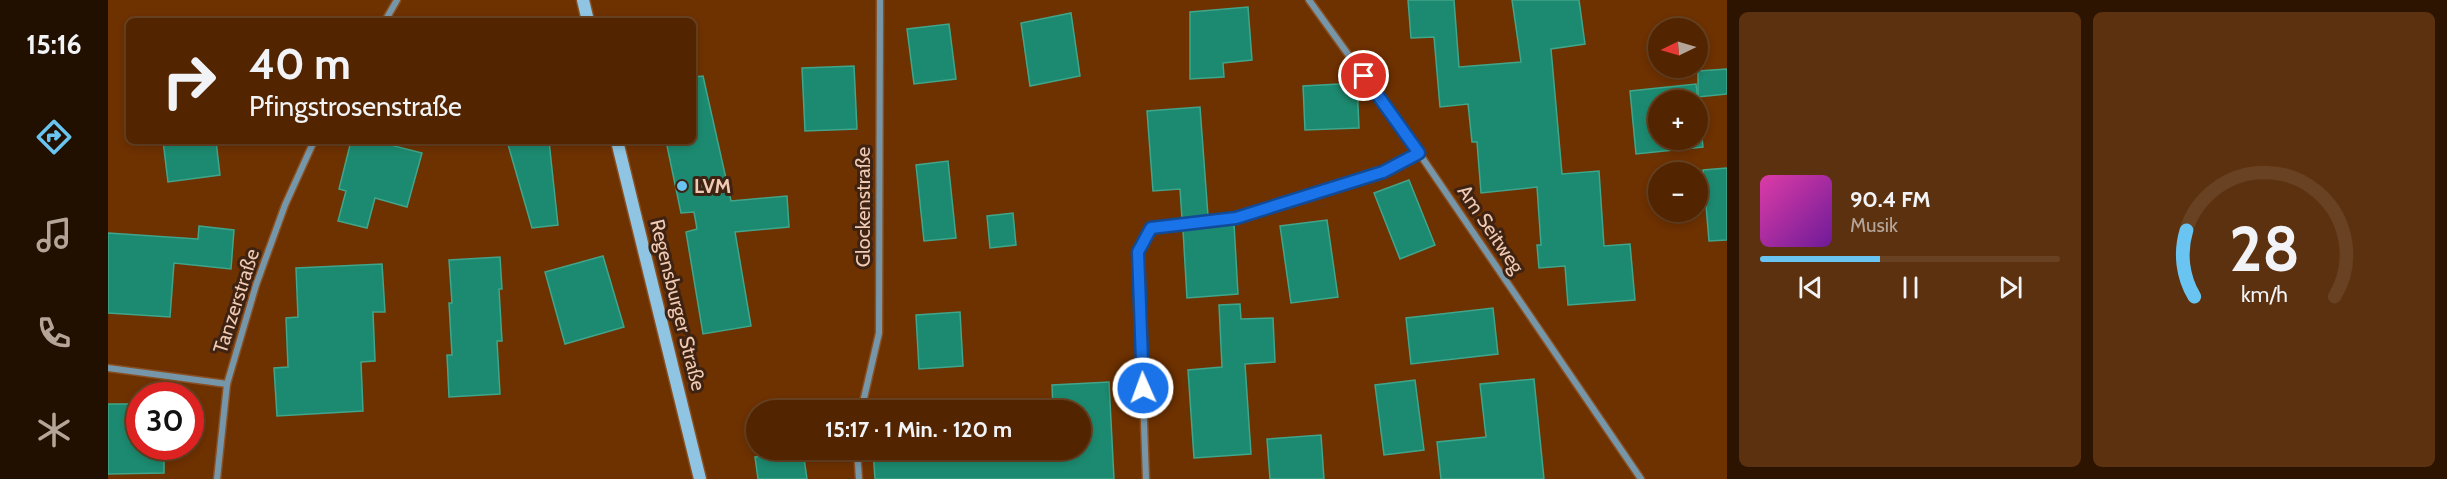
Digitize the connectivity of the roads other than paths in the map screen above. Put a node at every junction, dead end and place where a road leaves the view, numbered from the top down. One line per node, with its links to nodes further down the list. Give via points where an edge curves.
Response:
1 (397, 0): 5 (street)
2 (583, 0): 6 (street)
3 (880, 0): 12 (street, Glockenstraße, via 879,333)
4 (1309, 0): 9 (street, Am Seitweg)
5 (387, 18)
6 (587, 18)
7 (313, 144): 11 (street, Tanzerstraße, via 256,285)
8 (618, 144): 15 (street, Regensburger Straße)
9 (1419, 153): 17 (street, via 1383,172 1236,218 1151,228 1138,252); 18 (street, Am Seitweg)
10 (108, 368): 11 (street)
11 (227, 384): 14 (street, Tanzerstraße)
12 (864, 400)
13 (858, 460): 16 (street)
14 (217, 479)
15 (700, 479)
16 (859, 479)
17 (1146, 479)
18 (1641, 479)

